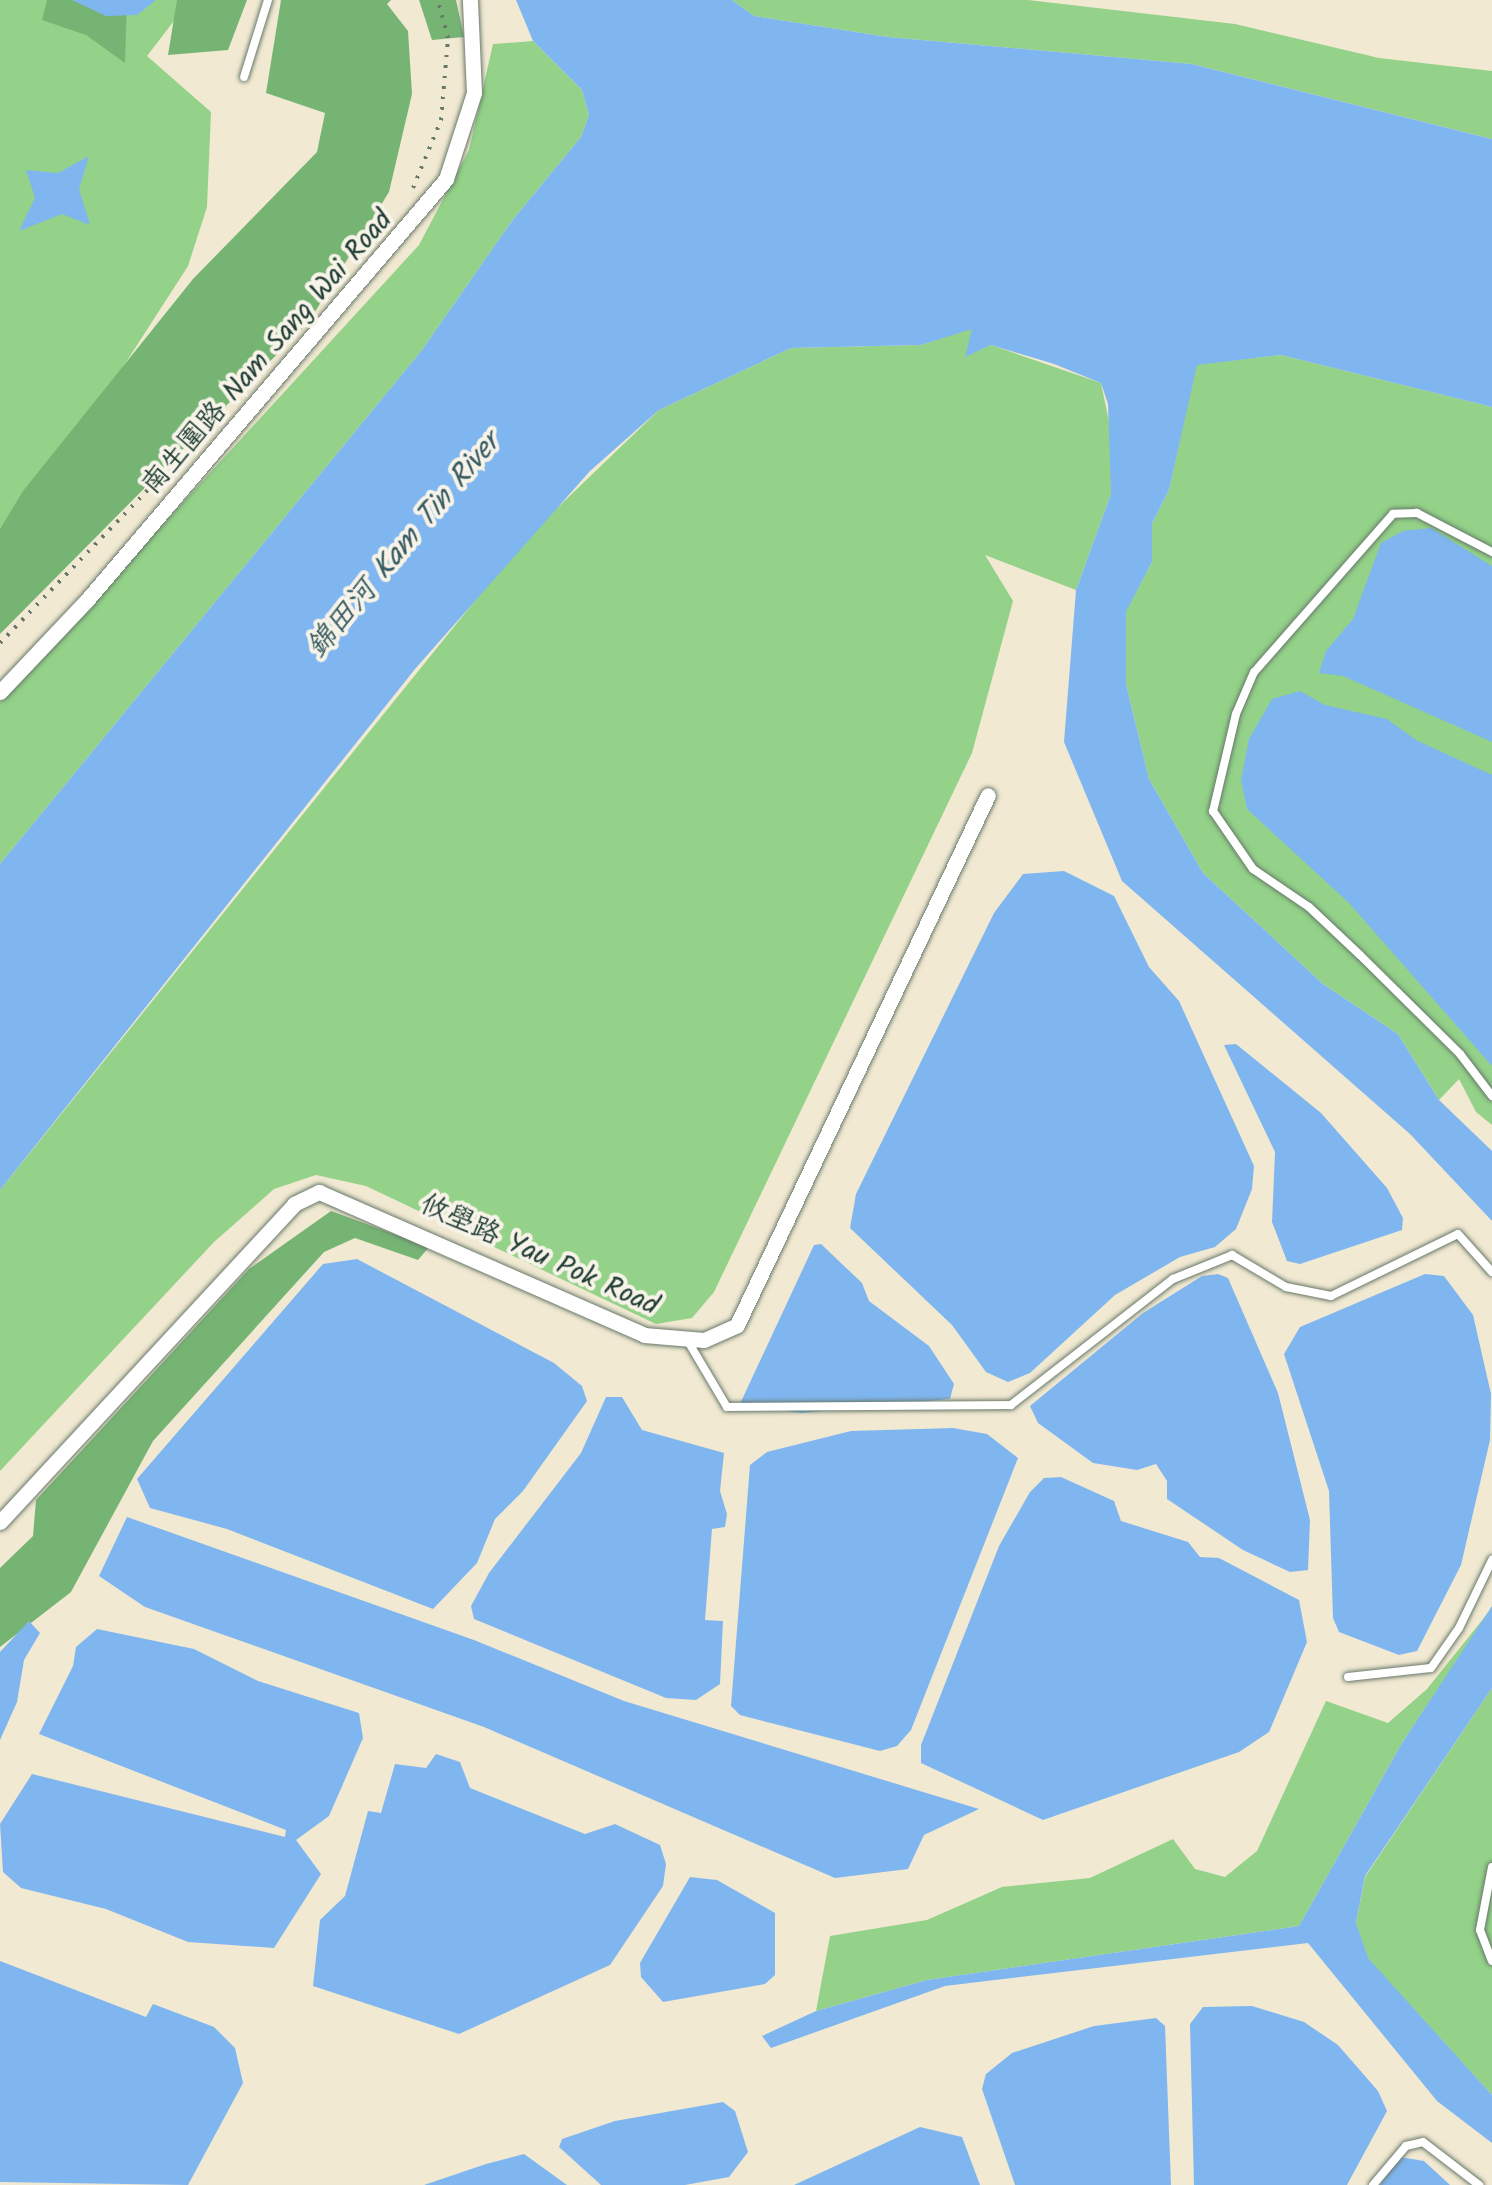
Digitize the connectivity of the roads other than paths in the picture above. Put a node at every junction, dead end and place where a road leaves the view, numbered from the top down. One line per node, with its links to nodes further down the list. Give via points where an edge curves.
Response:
1 (268, 0): 3 (lane)
2 (470, 0): 5 (street, 南生圍路 Nam Sang Wai Road, via 474,93 438,190 87,600)
3 (244, 77)
4 (1492, 552): 7 (lane, via 1416,513 1393,514 1254,672 1236,714 1213,812 1253,869 1309,907 1360,955)
5 (0, 692)
6 (988, 795): 9 (street, 攸壆路 Yau Pok Road, via 737,1325 704,1340)
7 (1492, 1096)
8 (1492, 1272): 9 (lane, via 1458,1234 1330,1296 1286,1288 1232,1255 1174,1280 1011,1404 727,1407)
9 (686, 1338): 10 (street, 攸壆路 Yau Pok Road, via 644,1335 319,1192 294,1204)
10 (0, 1522)
11 (1492, 1560): 12 (lane, via 1460,1628 1431,1668)
12 (1348, 1677)
13 (1492, 1867): 14 (lane, via 1480,1930)
14 (1492, 1961)
15 (1373, 2185): 16 (lane, via 1406,2146 1423,2142)
16 (1479, 2185)

